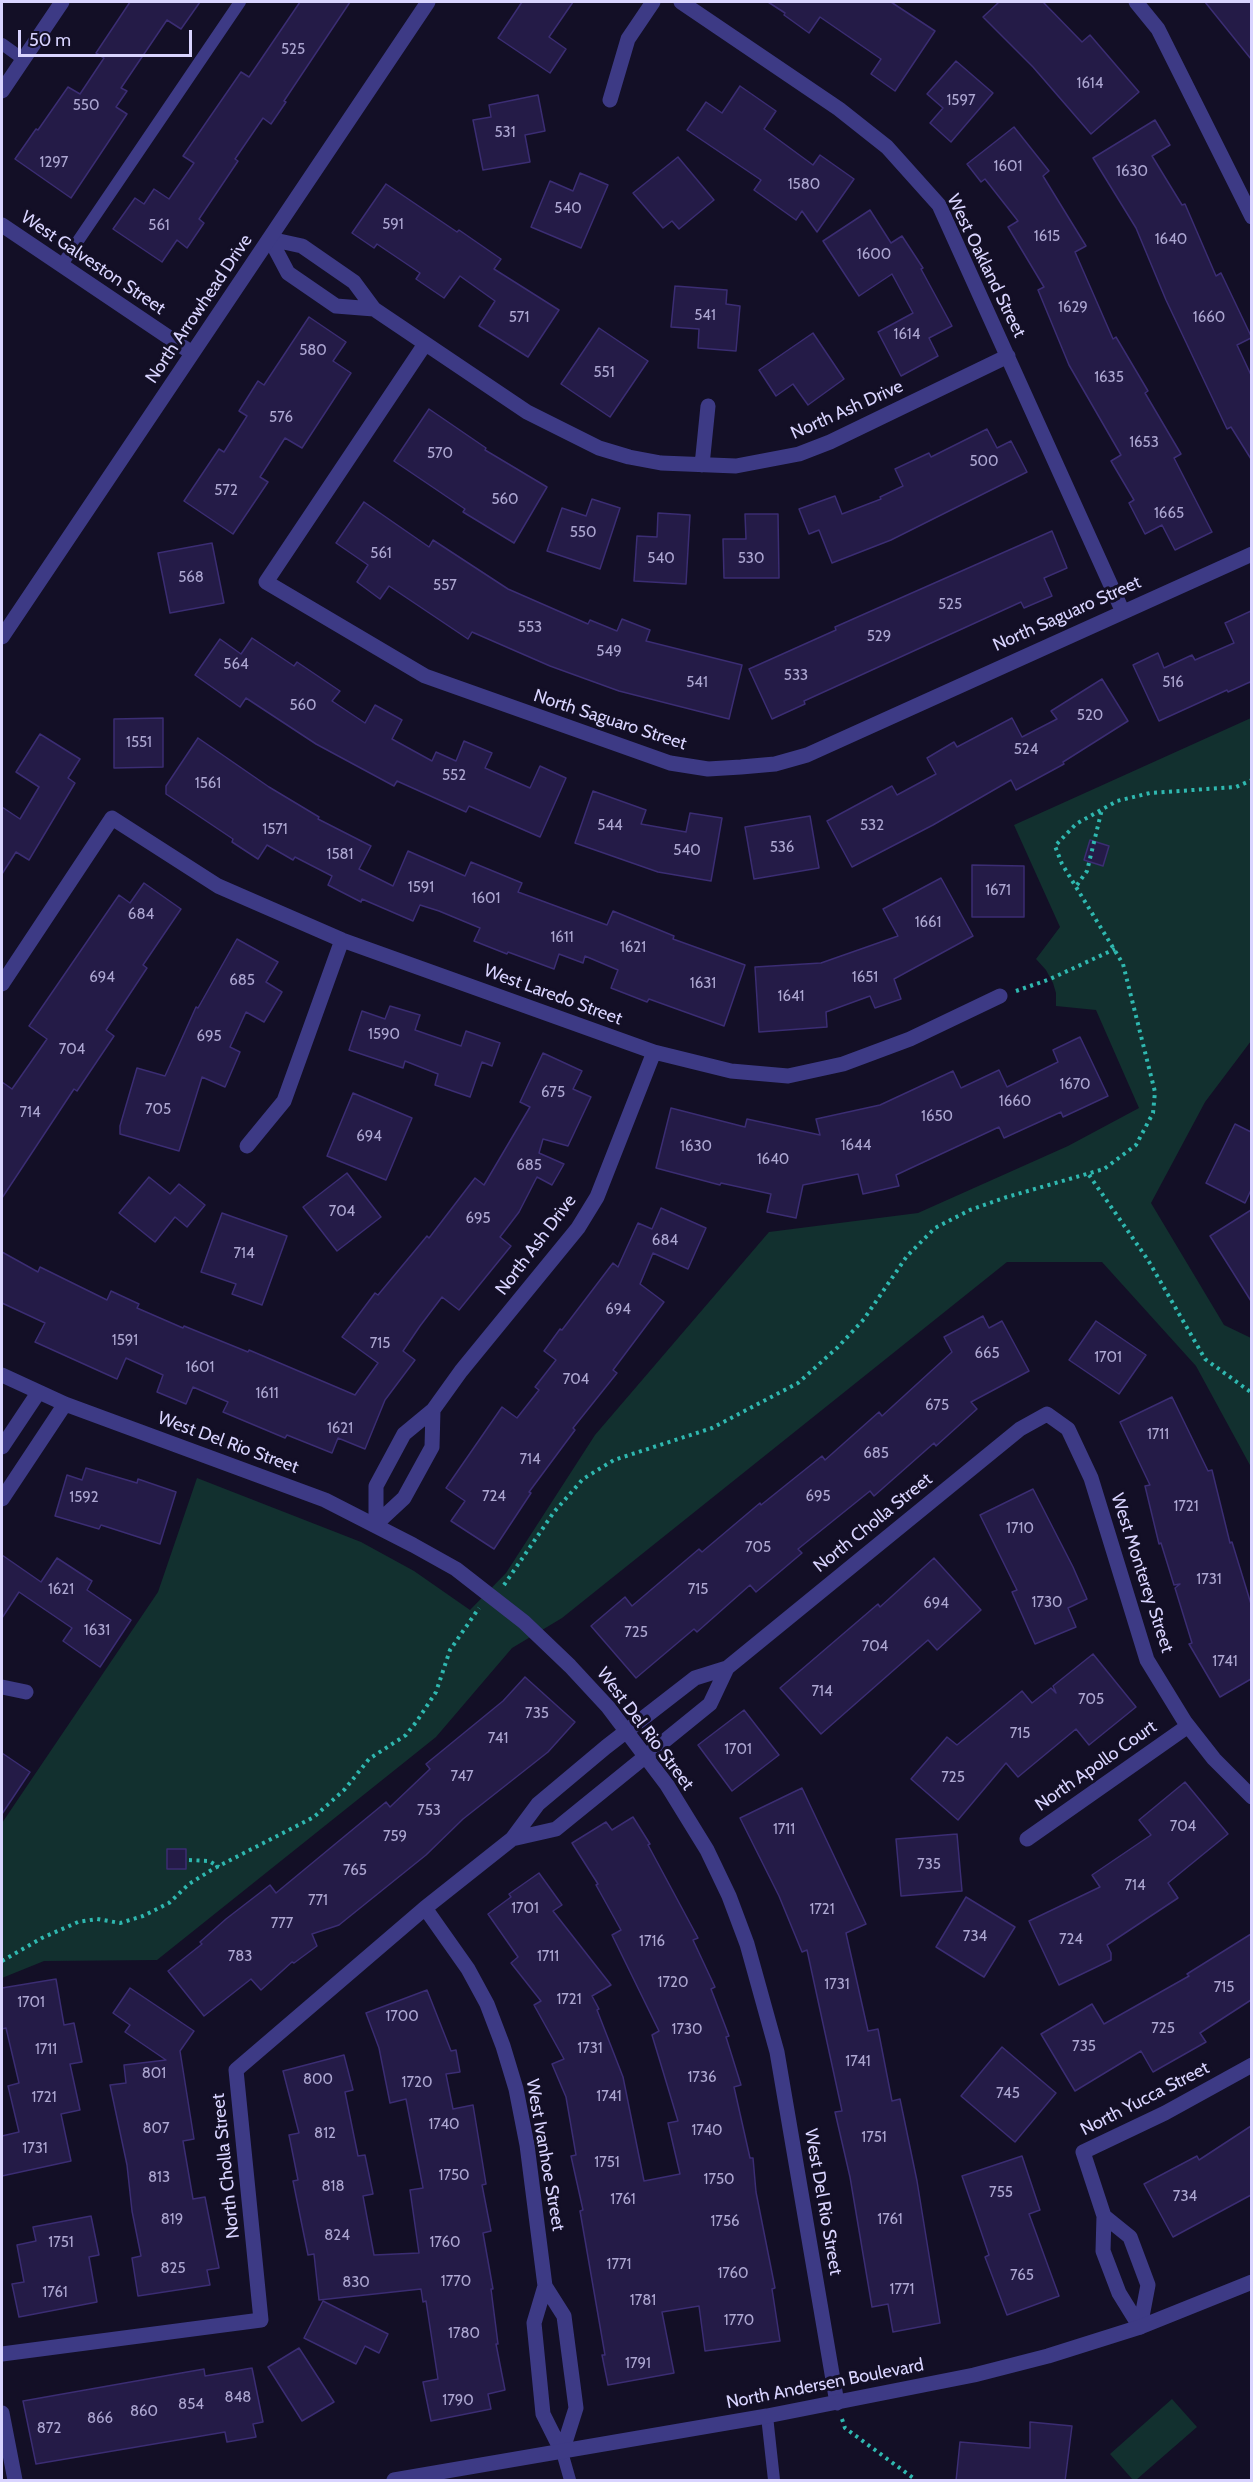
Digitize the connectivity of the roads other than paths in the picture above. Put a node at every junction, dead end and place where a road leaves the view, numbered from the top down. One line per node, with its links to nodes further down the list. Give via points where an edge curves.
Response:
1 (62, 2): 8 (street)
2 (240, 2): 14 (lane)
3 (428, 2): 13 (street, North Arrowhead Drive)
4 (653, 2): 10 (street, via 628,39)
5 (681, 2): 18 (street, West Oakland Street, via 839,109 887,147 939,205)
6 (1136, 2): 11 (street, via 1158,29)
7 (2, 44): 8 (lane)
8 (23, 59): 9 (street)
9 (2, 91)
10 (610, 100)
11 (1251, 218)
12 (2, 225): 14 (street, West Galveston Street)
13 (270, 239): 15 (street, North Ash Drive, via 302,246 354,282); 15 (street, North Ash Drive, via 288,273 336,306); 17 (street, North Arrowhead Drive)
14 (61, 266): 17 (street, West Galveston Street)
15 (374, 309): 16 (street, North Ash Drive)
16 (425, 344): 20 (street, North Ash Drive, via 527,412 599,448 661,463); 22 (street, North Saguaro Street, via 266,582 425,676 464,691 670,763 708,769 775,764 807,755)
17 (192, 353): 23 (street, North Arrowhead Drive)
18 (1008, 356): 20 (street, North Ash Drive, via 799,454 736,466); 22 (street, West Oakland Street)
19 (708, 406): 20 (street)
20 (702, 465)
21 (1251, 554): 22 (street, North Saguaro Street)
22 (1122, 610)
23 (2, 638)
24 (342, 940): 25 (street, West Laredo Street, via 218,886 112,818); 27 (street, West Laredo Street); 28 (street, via 284,1101)
25 (2, 984)
26 (1000, 996): 27 (street, West Laredo Street, via 910,1039 843,1064 788,1076 731,1071)
27 (654, 1052): 32 (street, North Ash Drive, via 597,1197 578,1228)
28 (247, 1146)
29 (2, 1376): 30 (street, West Del Rio Street)
30 (38, 1393): 31 (street, West Del Rio Street); 34 (street)
31 (65, 1404): 35 (street); 36 (street, West Del Rio Street, via 274,1479)
32 (433, 1410): 36 (street, via 432,1447 404,1498); 36 (street, North Ash Drive, via 404,1434 376,1486)
33 (1047, 1414): 37 (street, North Cholla Street, via 1020,1429); 40 (street, West Monterey Street, via 1068,1429 1086,1468 1147,1660)
34 (2, 1447)
35 (2, 1499)
36 (376, 1524): 41 (street, West Del Rio Street, via 456,1569 524,1622 570,1666)
37 (727, 1668): 41 (street, North Cholla Street, via 695,1678); 42 (street, North Cholla Street, via 710,1704)
38 (2, 1687): 39 (street)
39 (26, 1692)
40 (1188, 1726): 43 (street, West Monterey Street); 45 (street, North Apollo Court)
41 (627, 1731): 42 (street, West Del Rio Street); 44 (street, North Cholla Street, via 538,1804)
42 (645, 1755): 44 (street, North Cholla Street, via 556,1829); 53 (street, West Del Rio Street, via 707,1850 729,1896 764,1999 777,2052)
43 (1251, 1797)
44 (512, 1839): 46 (street, North Cholla Street)
45 (1027, 1839)
46 (425, 1908): 50 (street, West Ivanhoe Street, via 468,1969 503,2046 527,2145); 52 (street, North Cholla Street, via 236,2070 261,2320)
47 (1251, 2065): 48 (street, North Yucca Street, via 1083,2152)
48 (1104, 2216): 51 (street, North Yucca Street, via 1103,2251 1119,2293); 51 (street, via 1130,2236 1148,2285)
49 (1251, 2282): 51 (street, North Andersen Boulevard)
50 (545, 2286): 56 (street, West Ivanhoe Street, via 534,2323 543,2414); 56 (street, West Ivanhoe Street, via 564,2316 576,2408)
51 (1140, 2327): 53 (street, North Andersen Boulevard, via 974,2375)
52 (2, 2354)
53 (837, 2403): 55 (street, North Andersen Boulevard)
54 (2, 2413): 57 (street)
55 (767, 2416): 56 (street, North Andersen Boulevard); 60 (lane)
56 (562, 2452): 58 (street, North Andersen Boulevard); 59 (lane)
57 (15, 2481)
58 (394, 2481)
59 (570, 2481)
60 (774, 2481)

